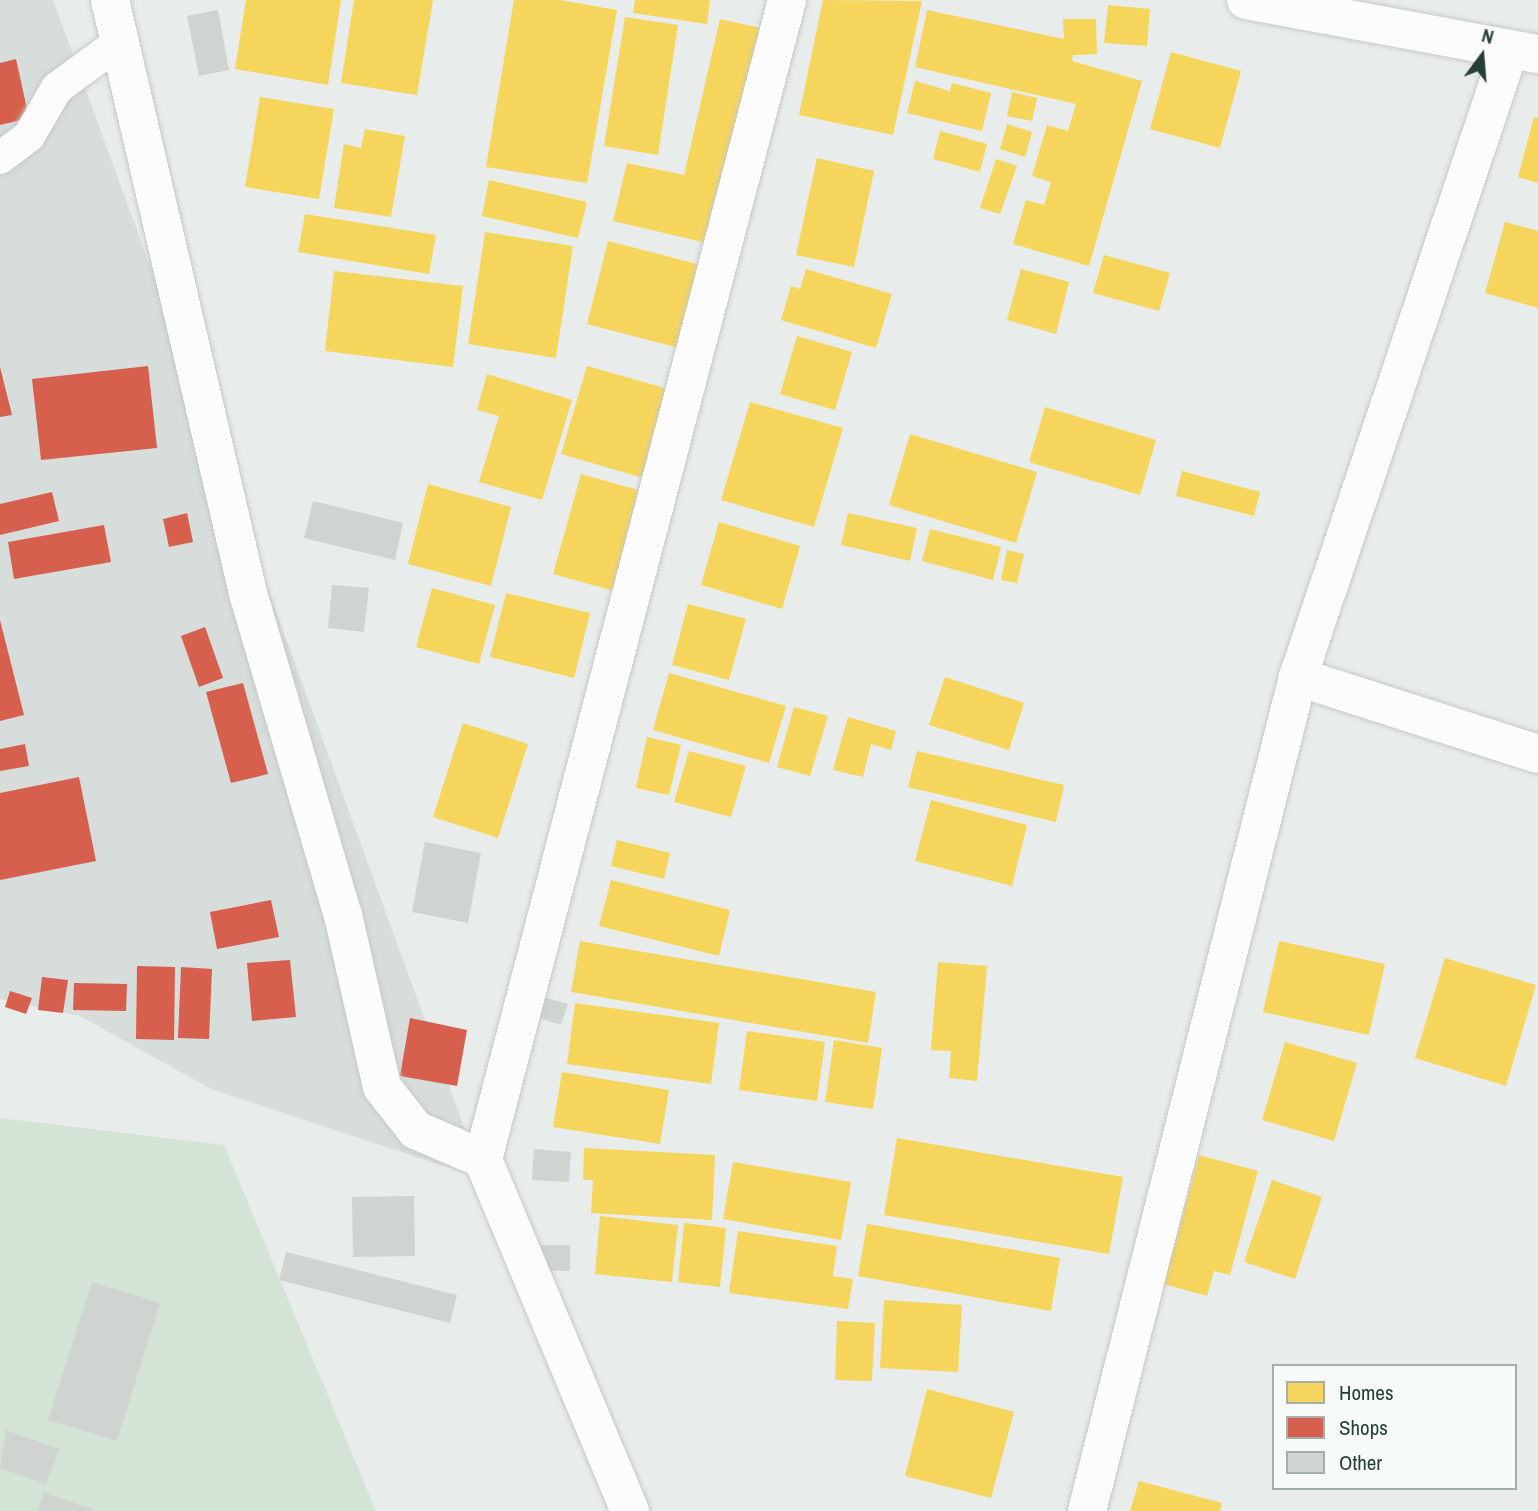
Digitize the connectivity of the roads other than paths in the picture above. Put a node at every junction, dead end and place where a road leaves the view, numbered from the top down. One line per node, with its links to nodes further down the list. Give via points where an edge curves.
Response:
1 (110, 0): 4 (street)
2 (787, 0): 9 (street)
3 (1246, 0): 5 (street)
4 (120, 43): 6 (lane, via 57,88 29,136); 9 (street, via 248,593 343,915 382,1087 416,1130)
5 (1524, 52): 7 (street)
6 (0, 158)
7 (1298, 677): 8 (street); 11 (street)
8 (1538, 754)
9 (483, 1159): 10 (street)
10 (630, 1511)
11 (1087, 1511)

